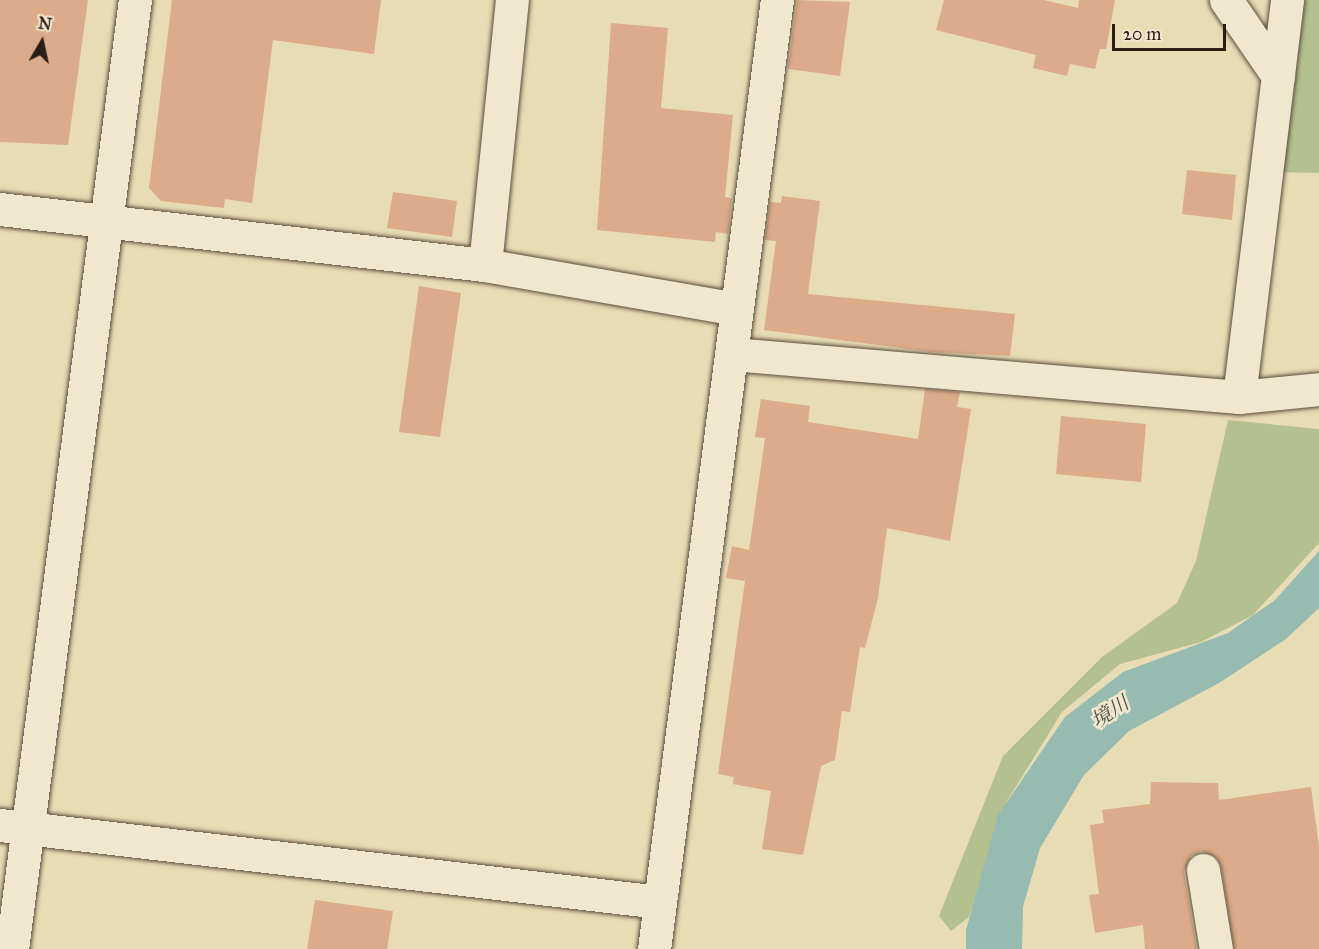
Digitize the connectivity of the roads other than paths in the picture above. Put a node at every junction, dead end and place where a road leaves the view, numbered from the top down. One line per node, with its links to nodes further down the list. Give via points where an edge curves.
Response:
1 (135, 0): 8 (street)
2 (512, 0): 9 (street)
3 (777, 0): 10 (street)
4 (1226, 0): 6 (street)
5 (1287, 0): 6 (street)
6 (1278, 76): 13 (street)
7 (0, 209): 8 (street)
8 (108, 221): 9 (street); 14 (street)
9 (484, 265): 10 (street)
10 (736, 309): 11 (street)
11 (732, 354): 13 (street); 16 (street)
12 (1319, 389): 13 (street)
13 (1239, 397)
14 (14, 827): 16 (street); 17 (street)
15 (1203, 870): 19 (street)
16 (659, 902): 18 (street)
17 (12, 949)
18 (654, 949)
19 (1216, 949)

